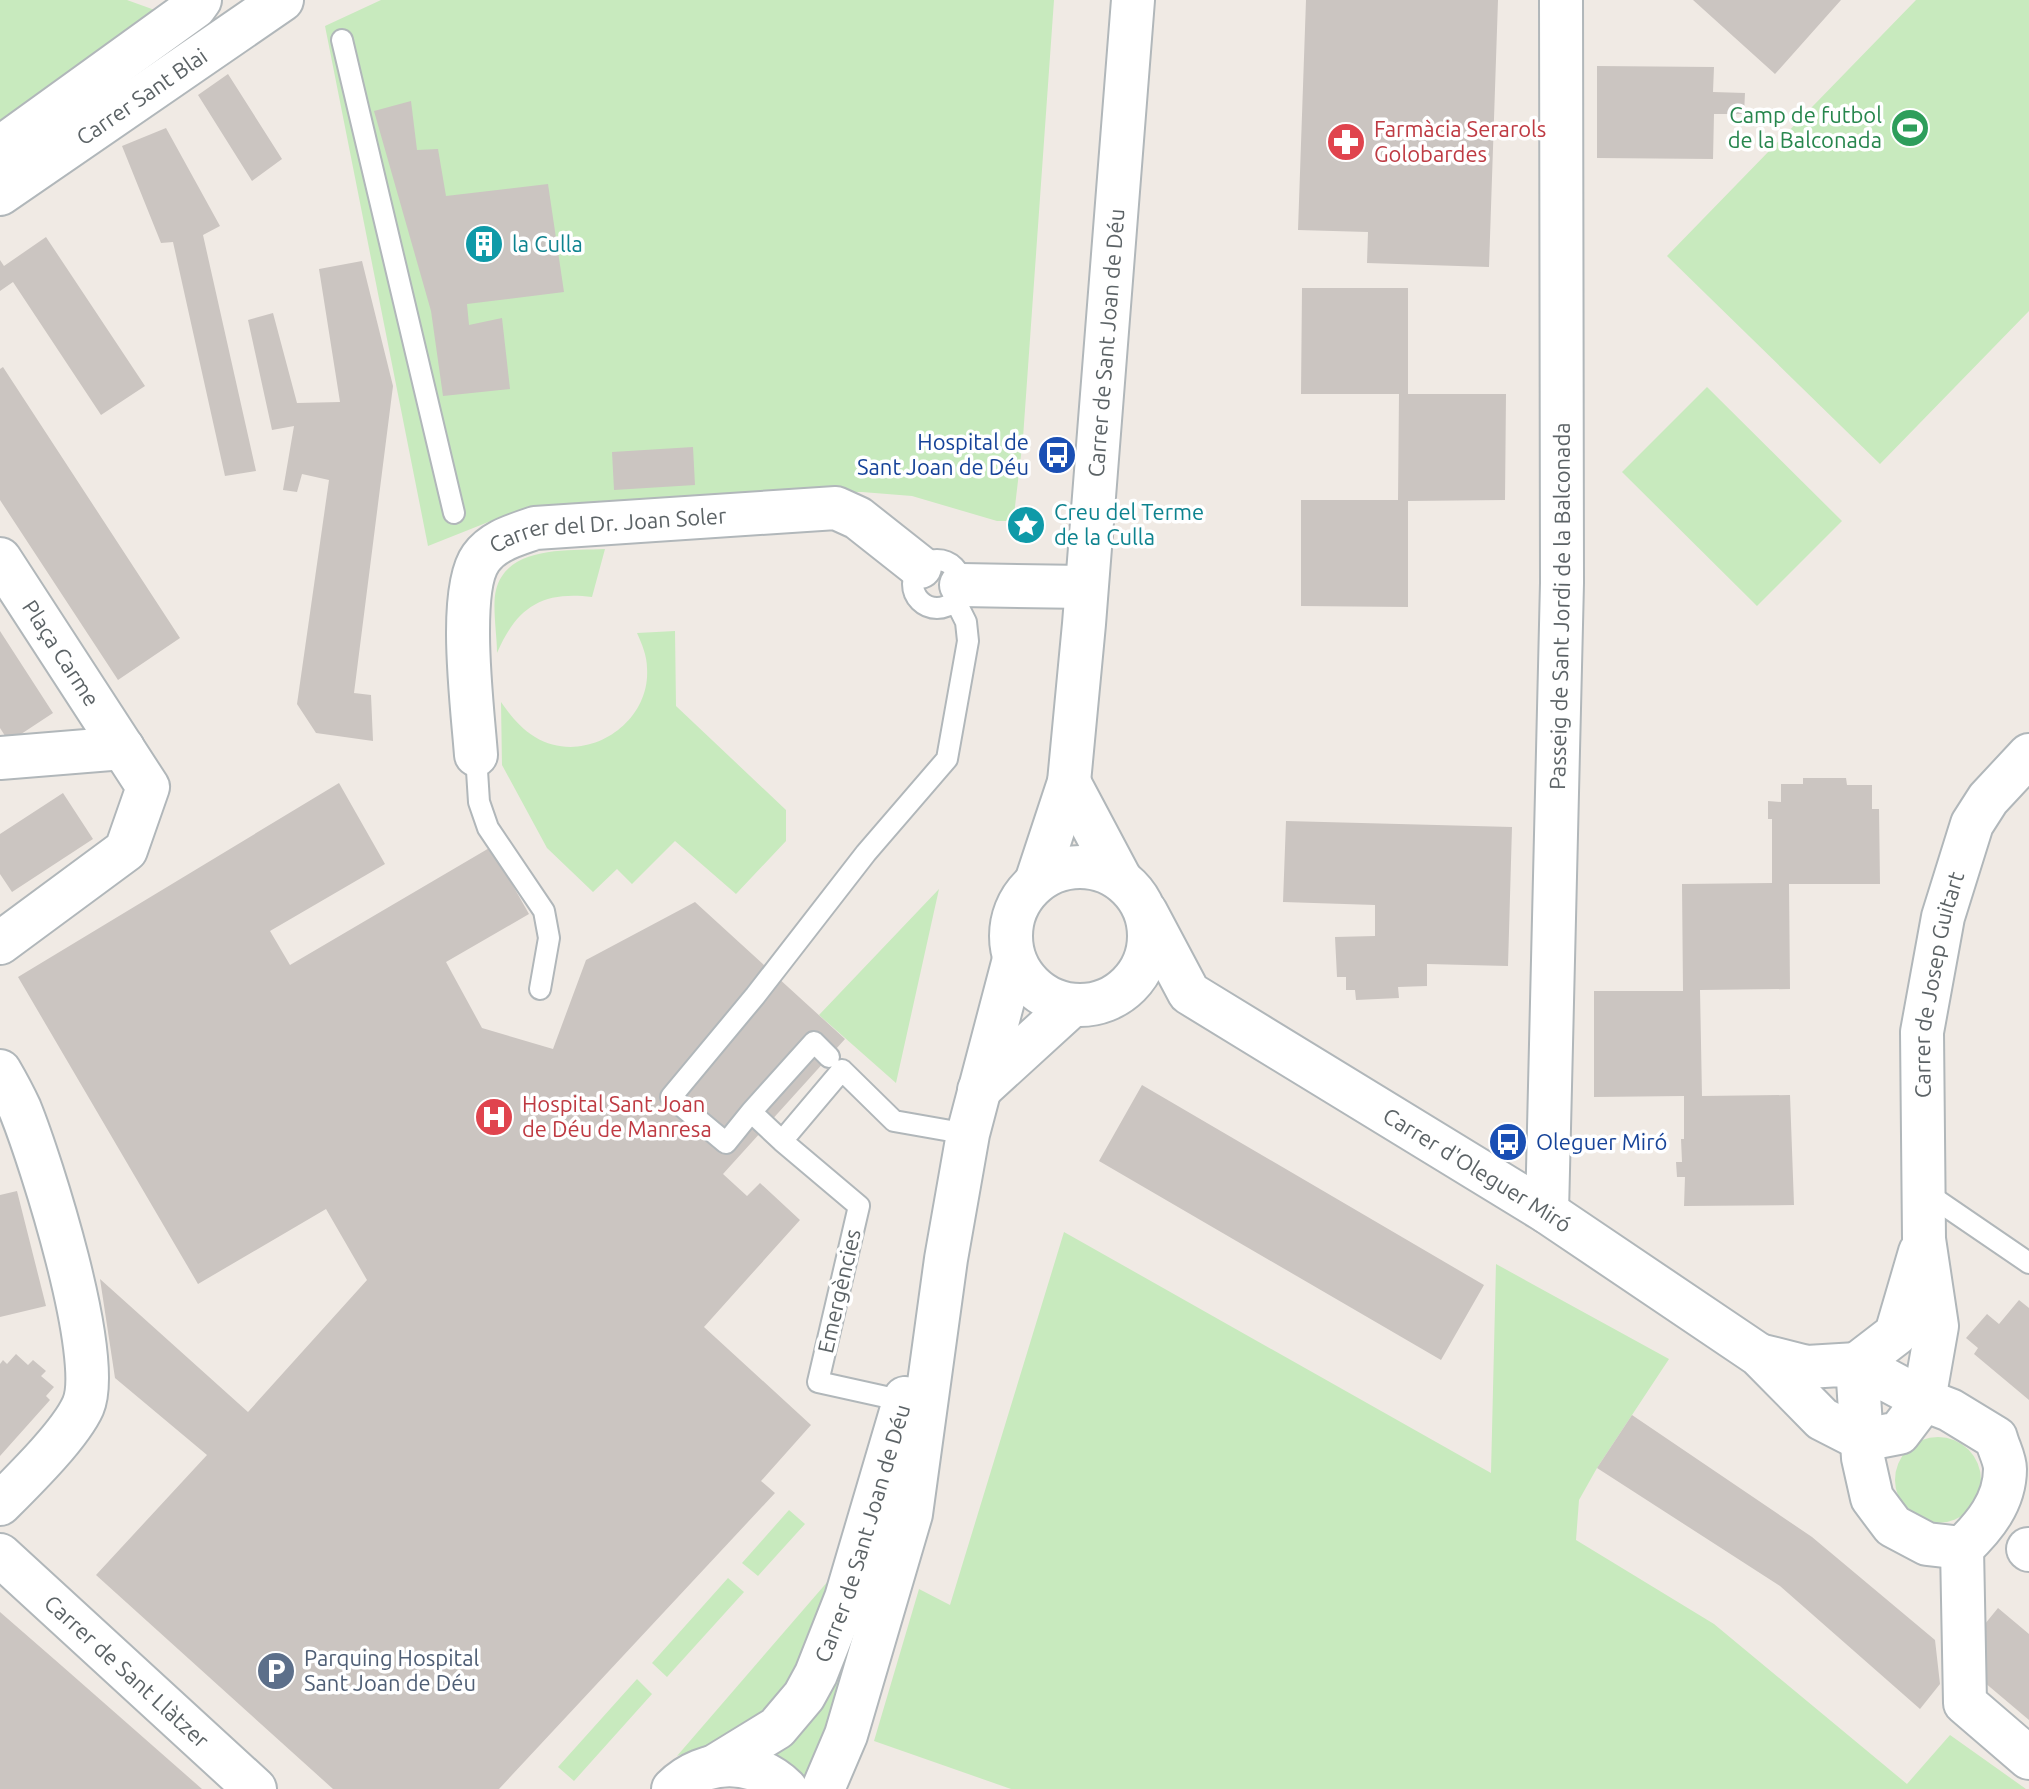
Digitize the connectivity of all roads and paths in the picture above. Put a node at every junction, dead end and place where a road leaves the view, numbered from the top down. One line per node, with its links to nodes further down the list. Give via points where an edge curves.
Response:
1 (200, 0): 6 (street, Carrer Sant Blai)
2 (282, 0): 7 (street, Carrer Sant Blai)
3 (1133, 0): 11 (street, Carrer de Sant Joan de Déu)
4 (1561, 0): 33 (street, Passeig de Sant Jordi de la Balconada, via 1562,583)
5 (342, 40): 8 (lane)
6 (0, 148)
7 (0, 194)
8 (454, 513)
9 (0, 559): 13 (street, Plaça Carme)
10 (920, 567): 12 (lane, via 931,561 948,563 956,569); 12 (lane, via 913,582 920,600 938,608); 14 (street, Carrer del Dr. Joan Soler, via 858,518 836,508 535,528 501,540 480,558 469,595)
11 (1086, 587): 12 (street); 17 (street, Carrer de Sant Joan de Déu)
12 (958, 592): 29 (lane, via 968,641 947,759 671,1097 726,1143)
13 (123, 748): 16 (street); 20 (street, Plaça Carme, via 148,787 126,850)
14 (476, 755): 22 (lane, via 479,802 488,828 544,911 549,938)
15 (2029, 755): 32 (street, Carrer de Josep Guitart, via 1972,824 1943,917 1922,1032)
16 (0, 758)
17 (1069, 782): 18 (street, Carrer de Sant Joan de Déu); 19 (street)
18 (1036, 882): 19 (street, via 1078,866 1101,870); 21 (street, via 1013,917)
19 (1134, 896): 23 (street); 24 (street, via 1150,932 1148,951 1141,970)
20 (0, 943)
21 (1014, 959): 25 (street, via 1036,991); 28 (street, Carrer de Sant Joan de Déu)
22 (540, 989)
23 (1189, 993): 24 (street); 33 (street, Carrer d'Oleguer Miró)
24 (1114, 998): 25 (street)
25 (1071, 1006): 28 (street)
26 (829, 1057): 29 (lane, via 814,1042)
27 (0, 1071): 44 (street, via 48,1186 86,1347 88,1382 73,1422)
28 (979, 1090): 30 (street, Carrer de Sant Joan de Déu)
29 (751, 1112): 31 (lane)
30 (968, 1134): 31 (lane, via 894,1121 842,1070); 35 (street, Carrer de Sant Joan de Déu)
31 (782, 1141): 39 (lane, Emergències, via 859,1206 818,1382)
32 (1925, 1192): 34 (street, Carrer de Josep Guitart); 36 (lane)
33 (1547, 1212): 37 (street, Carrer d'Oleguer Miró)
34 (1924, 1239): 38 (street, Carrer de Josep Guitart, via 1896,1334); 40 (street, Carrer de Josep Guitart, via 1937,1326)
35 (946, 1259): 39 (street, Carrer de Sant Joan de Déu); 42 (street, Carrer de Sant Joan de Déu)
36 (2029, 1263)
37 (1759, 1355): 38 (street, Carrer d'Oleguer Miró, via 1807,1367); 41 (street, Carrer d'Oleguer Miró, via 1822,1419)
38 (1857, 1364): 40 (street); 41 (street)
39 (904, 1401): 42 (lane); 48 (street, Carrer de Sant Joan de Déu, via 846,1598 816,1674 777,1728)
40 (1937, 1405): 41 (street, via 1899,1433); 43 (street, via 1996,1438)
41 (1863, 1440): 45 (street, via 1872,1498 1893,1526 1927,1544)
42 (920, 1444): 52 (street, Carrer de Sant Joan de Déu, via 911,1514 846,1735)
43 (2017, 1467): 45 (street, via 1982,1529)
44 (5, 1498)
45 (1962, 1548): 47 (street, via 1965,1703)
46 (0, 1555): 49 (street, Carrer de Sant Llàtzer)
47 (2029, 1758)
48 (715, 1766): 50 (street, Carrer de Sant Joan de Déu); 51 (street, via 756,1769)
49 (255, 1789)
50 (673, 1789)
51 (786, 1789)
52 (823, 1789)

